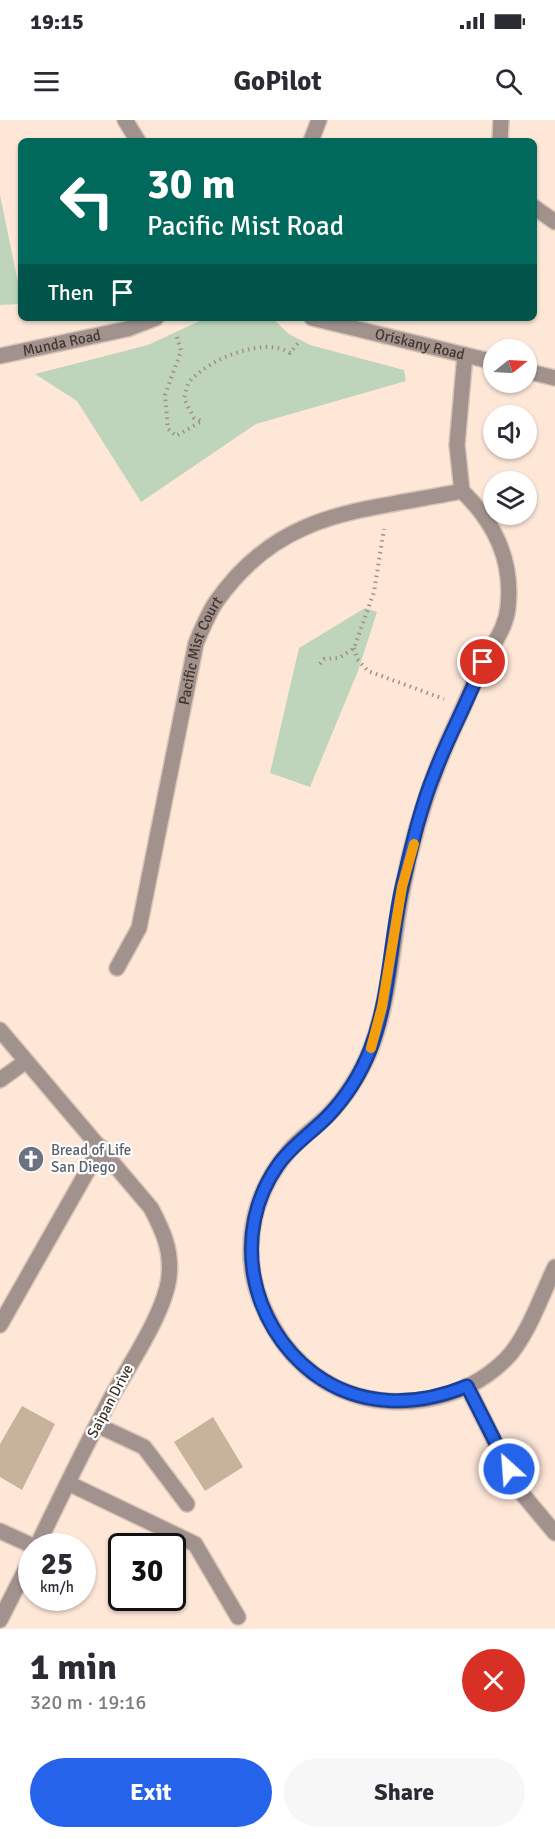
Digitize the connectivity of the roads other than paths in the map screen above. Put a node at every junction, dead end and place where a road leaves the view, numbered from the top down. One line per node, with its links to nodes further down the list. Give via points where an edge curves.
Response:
1 (125, 120): 4 (street)
2 (320, 120): 5 (street)
3 (501, 120): 6 (street)
4 (136, 138)
5 (312, 138)
6 (500, 138)
7 (537, 209): 8 (street)
8 (555, 222)
9 (148, 321): 12 (street, Munda Road)
10 (324, 321): 11 (street, Oriskany Road)
11 (465, 355): 13 (street, Oriskany Road); 16 (street, via 457,445)
12 (0, 356)
13 (483, 359)
14 (537, 374): 15 (street)
15 (555, 378)
16 (462, 492): 17 (street, Pacific Mist Court, via 345,513 305,526 276,541 246,564 215,603 196,643 139,928); 24 (street, via 477,505 504,550 508,608 503,631 483,662 427,792 402,887 382,1007 369,1052 343,1098 292,1148 267,1183 255,1216 250,1254 253,1278 273,1330 286,1348 319,1377 359,1396 403,1402 425,1400)
17 (117, 968)
18 (0, 1030): 19 (street)
19 (25, 1062): 20 (street); 21 (street)
20 (0, 1080)
21 (101, 1147): 23 (street); 25 (street, Saipan Drive, via 151,1208 170,1252 169,1278 162,1303)
22 (555, 1267): 24 (street, via 507,1359)
23 (0, 1325)
24 (467, 1386): 30 (street, via 519,1490)
25 (97, 1425): 26 (street, Saipan Drive); 27 (street, via 144,1447)
26 (68, 1484): 29 (street, Saipan Drive); 33 (street, via 195,1544)
27 (187, 1504)
28 (0, 1531): 31 (street)
29 (42, 1533)
30 (555, 1533)
31 (18, 1539)
32 (18, 1584): 34 (street)
33 (238, 1617)
34 (0, 1618)

